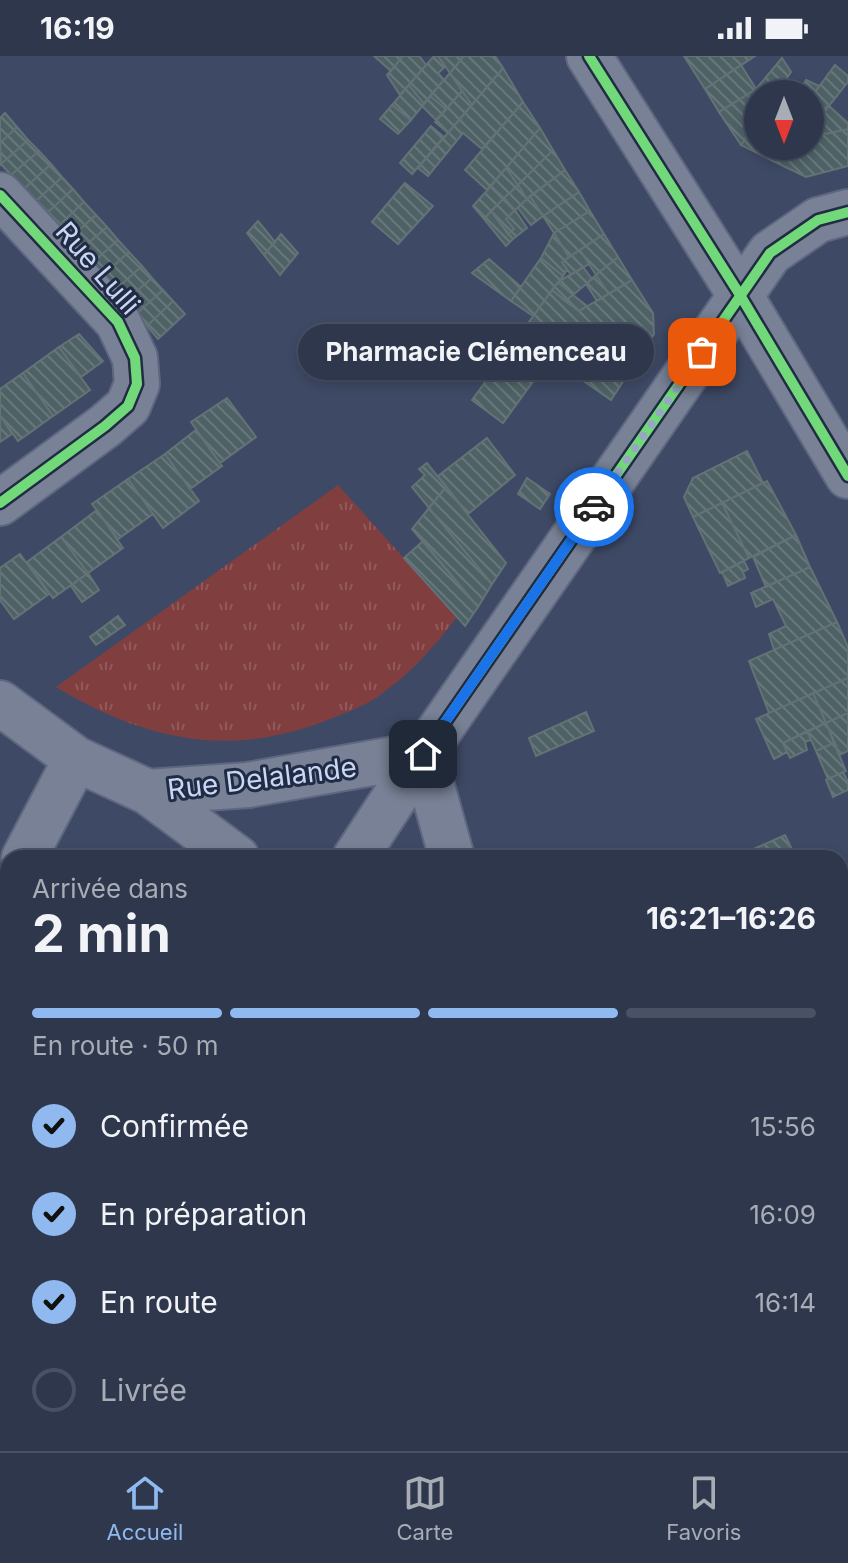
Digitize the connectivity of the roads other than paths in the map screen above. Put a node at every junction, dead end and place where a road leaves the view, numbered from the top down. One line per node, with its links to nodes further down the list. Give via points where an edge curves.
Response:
1 (589, 56): 4 (street)
2 (0, 195): 6 (street, Rue Lulli, via 118,322 135,358 137,384 128,406 105,426)
3 (848, 212): 4 (street, via 818,220 770,253)
4 (740, 295): 5 (street); 8 (street)
5 (848, 476)
6 (0, 503)
7 (0, 703): 9 (street)
8 (423, 754): 10 (street, Rue Delalande, via 248,785); 13 (street); 14 (street)
9 (76, 759): 10 (street); 11 (street)
10 (148, 792): 12 (street)
11 (28, 850)
12 (226, 850)
13 (360, 850)
14 (450, 850)

